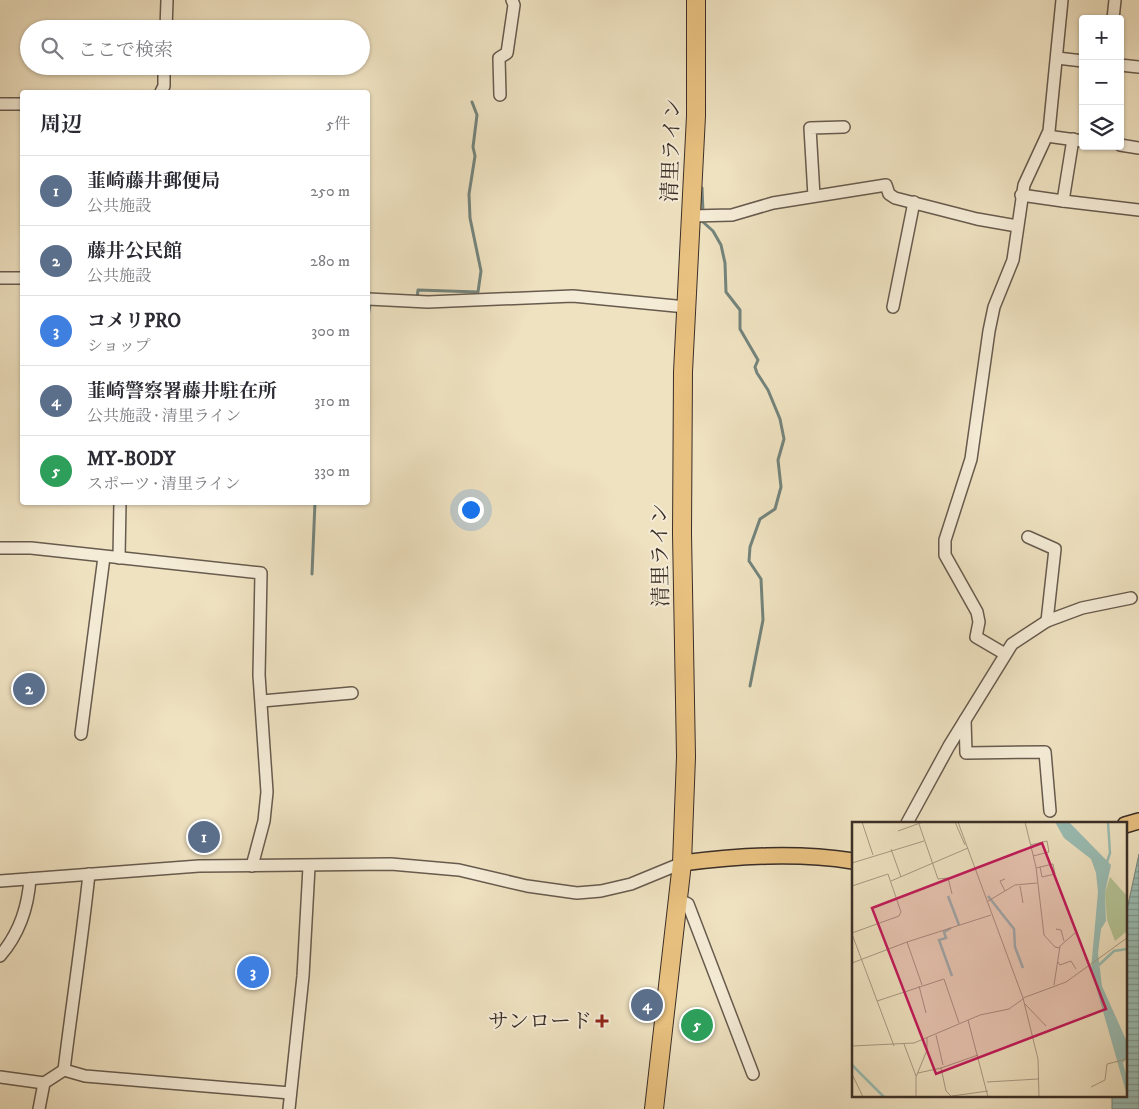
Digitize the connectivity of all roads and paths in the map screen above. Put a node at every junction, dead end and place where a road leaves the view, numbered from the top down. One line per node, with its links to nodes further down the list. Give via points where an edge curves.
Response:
1 (167, 0): 7 (street)
2 (512, 0): 14 (street, via 507,53 499,58)
3 (696, 0): 27 (highway, 清里ライン, via 696,116)
4 (1062, 0): 8 (street)
5 (1115, 0): 6 (street)
6 (1113, 15)
7 (166, 20)
8 (1057, 58): 9 (street); 18 (street)
9 (1079, 61)
10 (1124, 65): 11 (street)
11 (1139, 67)
12 (164, 75): 13 (street)
13 (162, 90)
14 (500, 95)
15 (0, 104): 16 (street)
16 (20, 104)
17 (844, 127): 23 (street, via 810,128)
18 (1047, 136): 19 (street); 22 (street)
19 (1078, 140): 24 (street)
20 (1124, 146): 21 (street)
21 (1139, 148)
22 (1021, 195): 24 (street); 28 (street)
23 (814, 196): 25 (street, via 886,185 889,194 895,198); 27 (street, via 772,202 732,216)
24 (1063, 201): 26 (street)
25 (914, 202): 28 (street); 33 (street)
26 (1139, 210)
27 (691, 216): 32 (highway, 清里ライン)
28 (1017, 226): 41 (street, via 1013,260 994,307 989,331 971,458 945,540 945,555 977,612 976,637)
29 (0, 278): 30 (street)
30 (20, 278)
31 (370, 299): 32 (street, via 428,302 573,296)
32 (686, 307): 51 (highway, 清里ライン, via 682,435 686,757)
33 (893, 307)
34 (120, 505): 38 (street)
35 (1028, 537): 40 (street, via 1055,549)
36 (0, 548): 37 (street, via 31,548)
37 (104, 557): 38 (street); 45 (street)
38 (119, 558): 43 (street, via 261,573 259,675)
39 (1131, 598): 40 (street, via 1082,608)
40 (1048, 621): 41 (street, via 1012,644)
41 (1005, 654): 44 (street)
42 (352, 692): 43 (street)
43 (262, 701): 52 (street, via 266,792 264,821)
44 (965, 720): 46 (street, via 966,754 1045,752); 48 (street)
45 (81, 734)
46 (1050, 811)
47 (1139, 821): 49 (main road)
48 (908, 822)
49 (1126, 825)
50 (852, 861): 51 (main road, via 806,855 742,856)
51 (682, 863): 53 (street, via 631,884 577,893 432,866); 57 (highway, 清里ライン)
52 (252, 866): 53 (street); 54 (street, via 200,866)
53 (309, 867): 63 (street, via 303,976)
54 (88, 874): 55 (street); 59 (street, via 81,954)
55 (30, 879): 56 (street); 58 (street, via 24,915)
56 (0, 880)
57 (678, 899): 60 (street, via 688,904); 66 (highway, 清里ライン)
58 (0, 956)
59 (64, 1070): 62 (street); 63 (street, via 85,1076)
60 (753, 1074)
61 (0, 1077): 62 (street)
62 (44, 1083): 64 (street)
63 (290, 1093): 65 (street)
64 (39, 1109)
65 (290, 1109)
66 (654, 1109)

